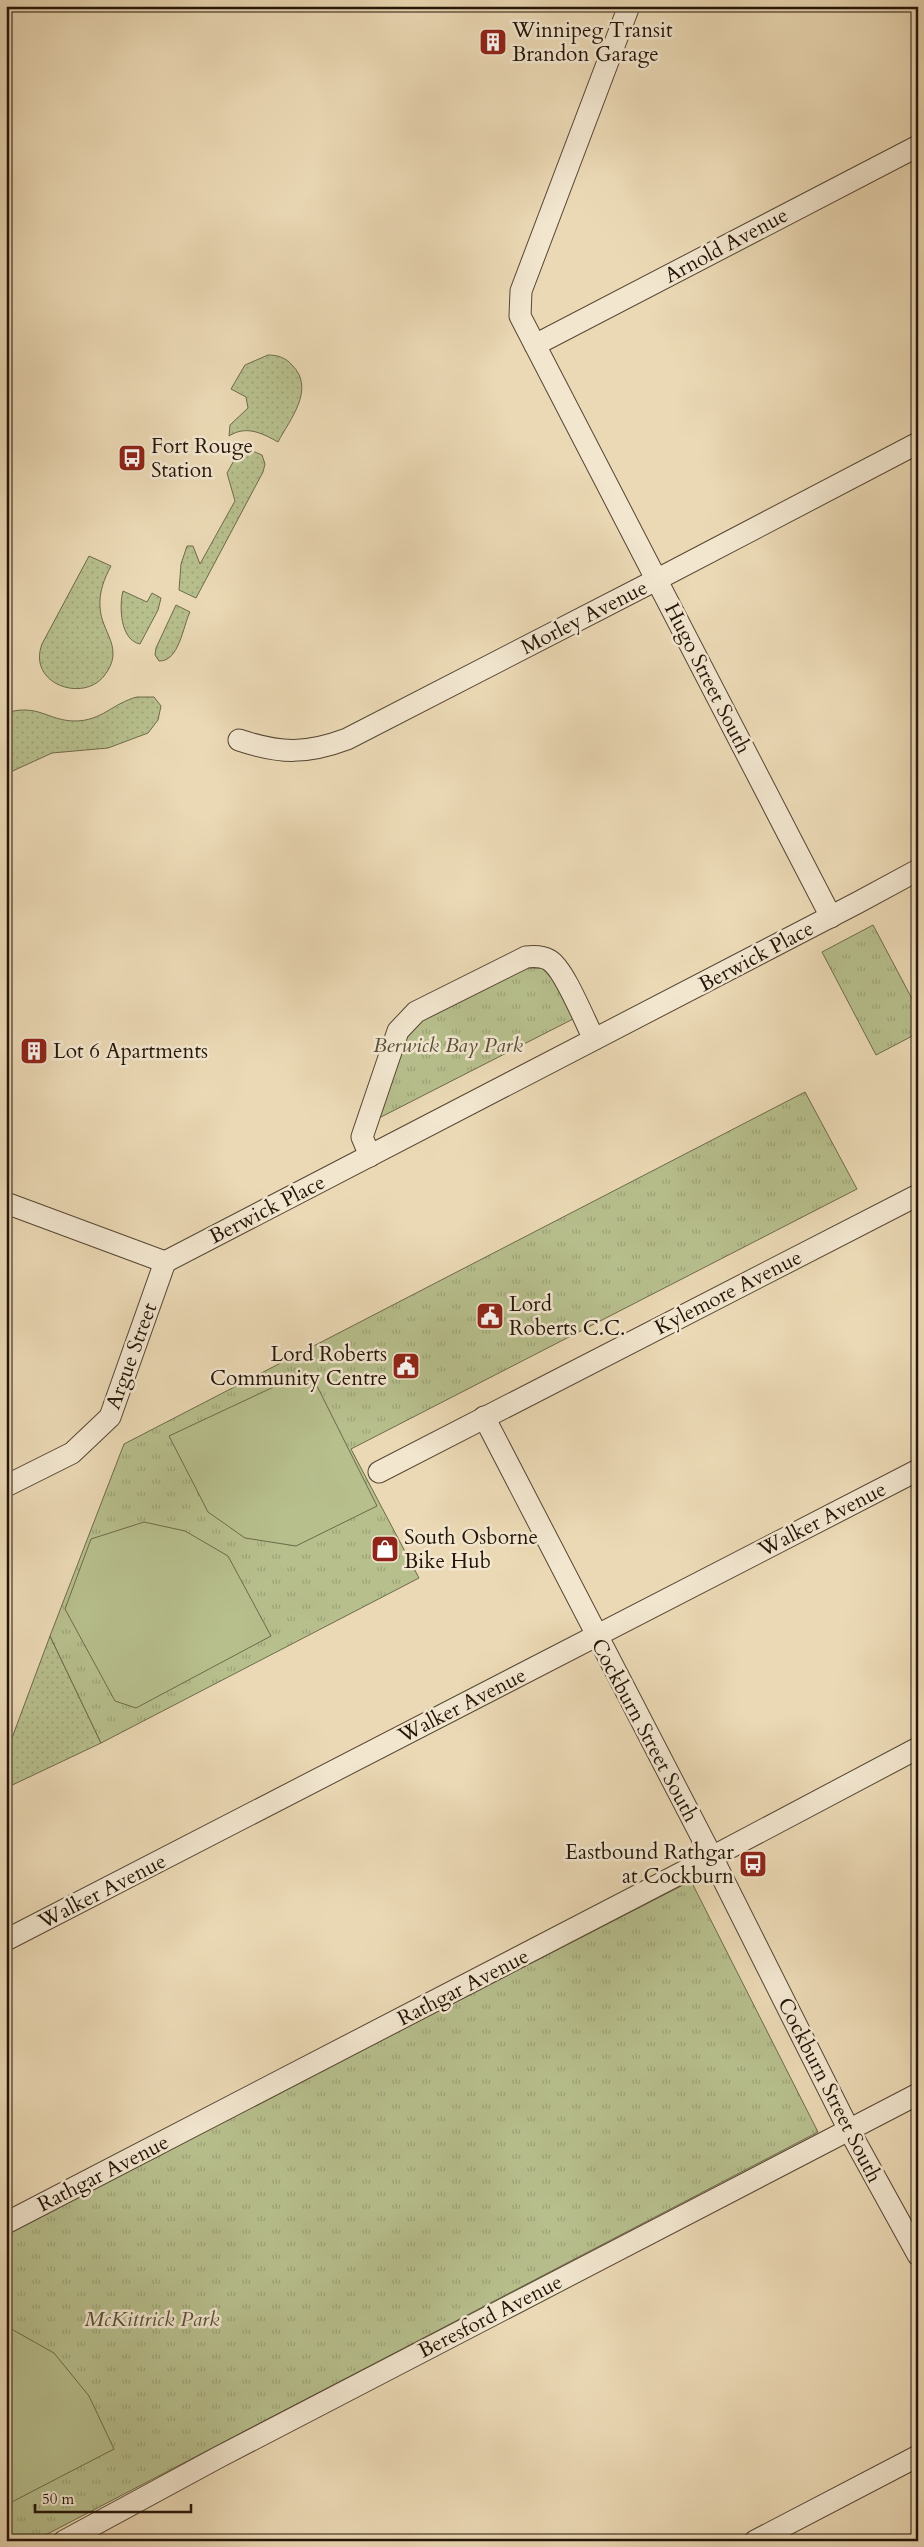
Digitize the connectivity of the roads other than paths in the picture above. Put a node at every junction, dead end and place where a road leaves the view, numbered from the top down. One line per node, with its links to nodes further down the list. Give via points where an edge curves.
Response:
1 (629, 6): 3 (street, Hugo Street South, via 521,291 520,316)
2 (918, 146): 3 (street, Arnold Avenue)
3 (535, 345): 5 (street, Hugo Street South)
4 (918, 443): 5 (street, Morley Avenue)
5 (656, 580): 6 (street, Morley Avenue, via 348,739 314,750 295,752); 8 (street, Hugo Street South)
6 (240, 740)
7 (918, 870): 8 (street, Berwick Place)
8 (831, 916): 9 (street, Berwick Place)
9 (594, 1039): 10 (street, Berwick Place); 10 (street, via 560,970 551,960 540,956 526,957 416,1012 398,1031 362,1136)
10 (370, 1156): 13 (street, Berwick Place)
11 (918, 1195): 14 (street, Kylemore Avenue)
12 (6, 1203): 13 (street)
13 (165, 1262): 17 (street, Argue Street, via 110,1417 72,1453)
14 (484, 1418): 16 (street, Kylemore Avenue); 18 (street, Cockburn Street South)
15 (918, 1470): 18 (street, Walker Avenue)
16 (378, 1472)
17 (6, 1486)
18 (596, 1636): 20 (street, Cockburn Street South); 21 (street, Walker Avenue)
19 (918, 1748): 20 (street, Rathgar Avenue)
20 (712, 1857): 23 (street, Cockburn Street South); 24 (street, Rathgar Avenue)
21 (6, 1940)
22 (918, 2094): 23 (street, Beresford Avenue)
23 (849, 2130): 25 (street, Cockburn Street South); 27 (street, Beresford Avenue, via 219,2457)
24 (6, 2223)
25 (918, 2255)
26 (918, 2456): 28 (street)
27 (64, 2541)
28 (756, 2541)

